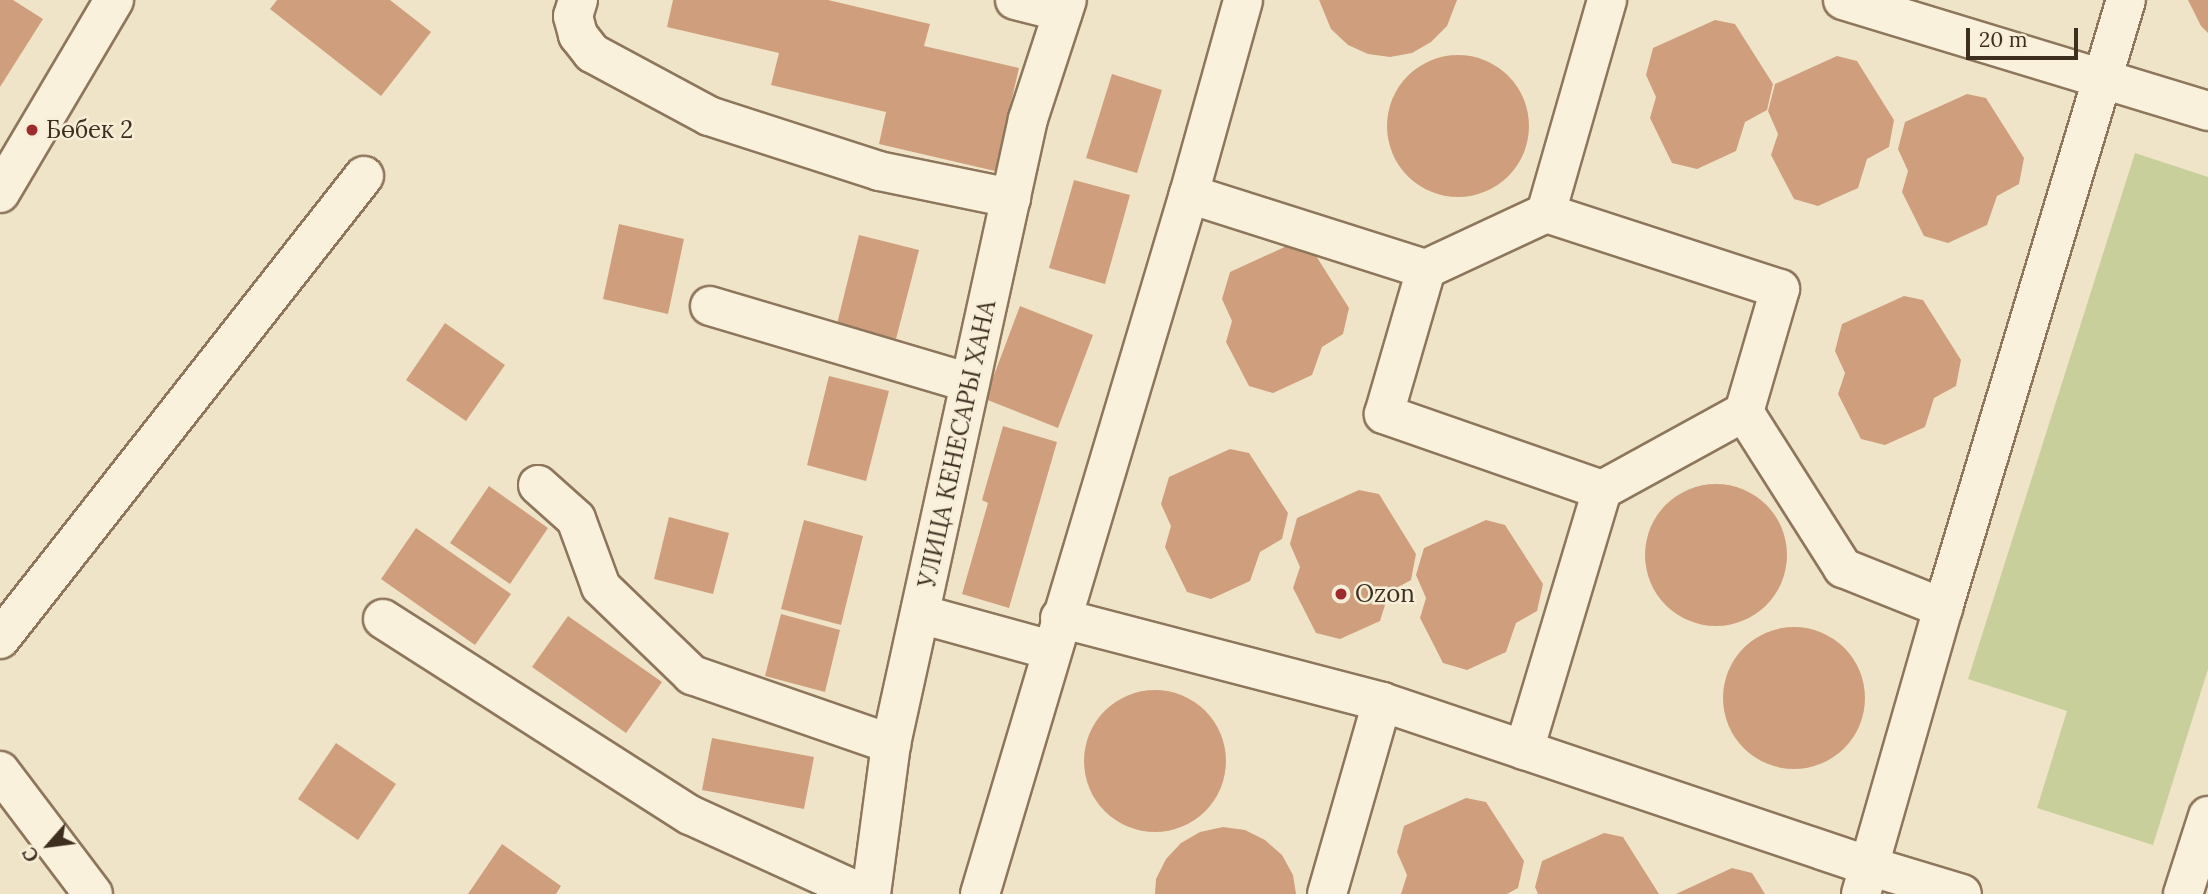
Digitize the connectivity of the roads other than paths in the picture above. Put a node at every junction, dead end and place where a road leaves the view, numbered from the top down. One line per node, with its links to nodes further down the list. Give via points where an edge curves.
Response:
1 (114, 0): 12 (street)
2 (578, 0): 14 (street, via 573,16 578,35 592,53 709,116 879,171)
3 (1015, 0): 8 (street)
4 (1243, 0): 13 (street)
5 (1607, 0): 15 (street)
6 (1843, 0): 9 (street)
7 (2126, 0): 9 (street)
8 (1065, 6): 14 (street, УЛИЦА КЕНЕСАРЫ ХАНА, via 1028,119)
9 (2102, 78): 10 (street); 22 (street)
10 (2208, 111)
11 (364, 176): 26 (street)
12 (0, 193)
13 (1189, 194): 16 (street); 25 (street)
14 (1011, 198): 18 (street, УЛИЦА КЕНЕСАРЫ ХАНА)
15 (1546, 213): 16 (street); 19 (street, via 1780,289)
16 (1426, 269): 21 (street, via 1384,414)
17 (710, 306): 18 (street)
18 (970, 383): 23 (street, УЛИЦА КЕНЕСАРЫ ХАНА)
19 (1744, 411): 21 (street); 22 (street, via 1843,568)
20 (538, 485): 28 (street, via 576,519 601,587 692,674)
21 (1602, 490): 29 (street)
22 (1943, 608): 32 (street)
23 (920, 614): 25 (street); 28 (street, УЛИЦА КЕНЕСАРЫ ХАНА)
24 (383, 620): 33 (street, via 690,815)
25 (1056, 634): 27 (street); 35 (street)
26 (0, 639)
27 (1382, 702): 29 (street); 36 (street)
28 (891, 744): 33 (street, УЛИЦА КЕНЕСАРЫ ХАНА)
29 (1524, 750): 32 (street)
30 (0, 771): 34 (street)
31 (2208, 816): 38 (street)
32 (1865, 880): 37 (street)
33 (849, 891)
34 (93, 894)
35 (979, 894)
36 (1327, 894)
37 (1962, 894)
38 (2183, 894)

